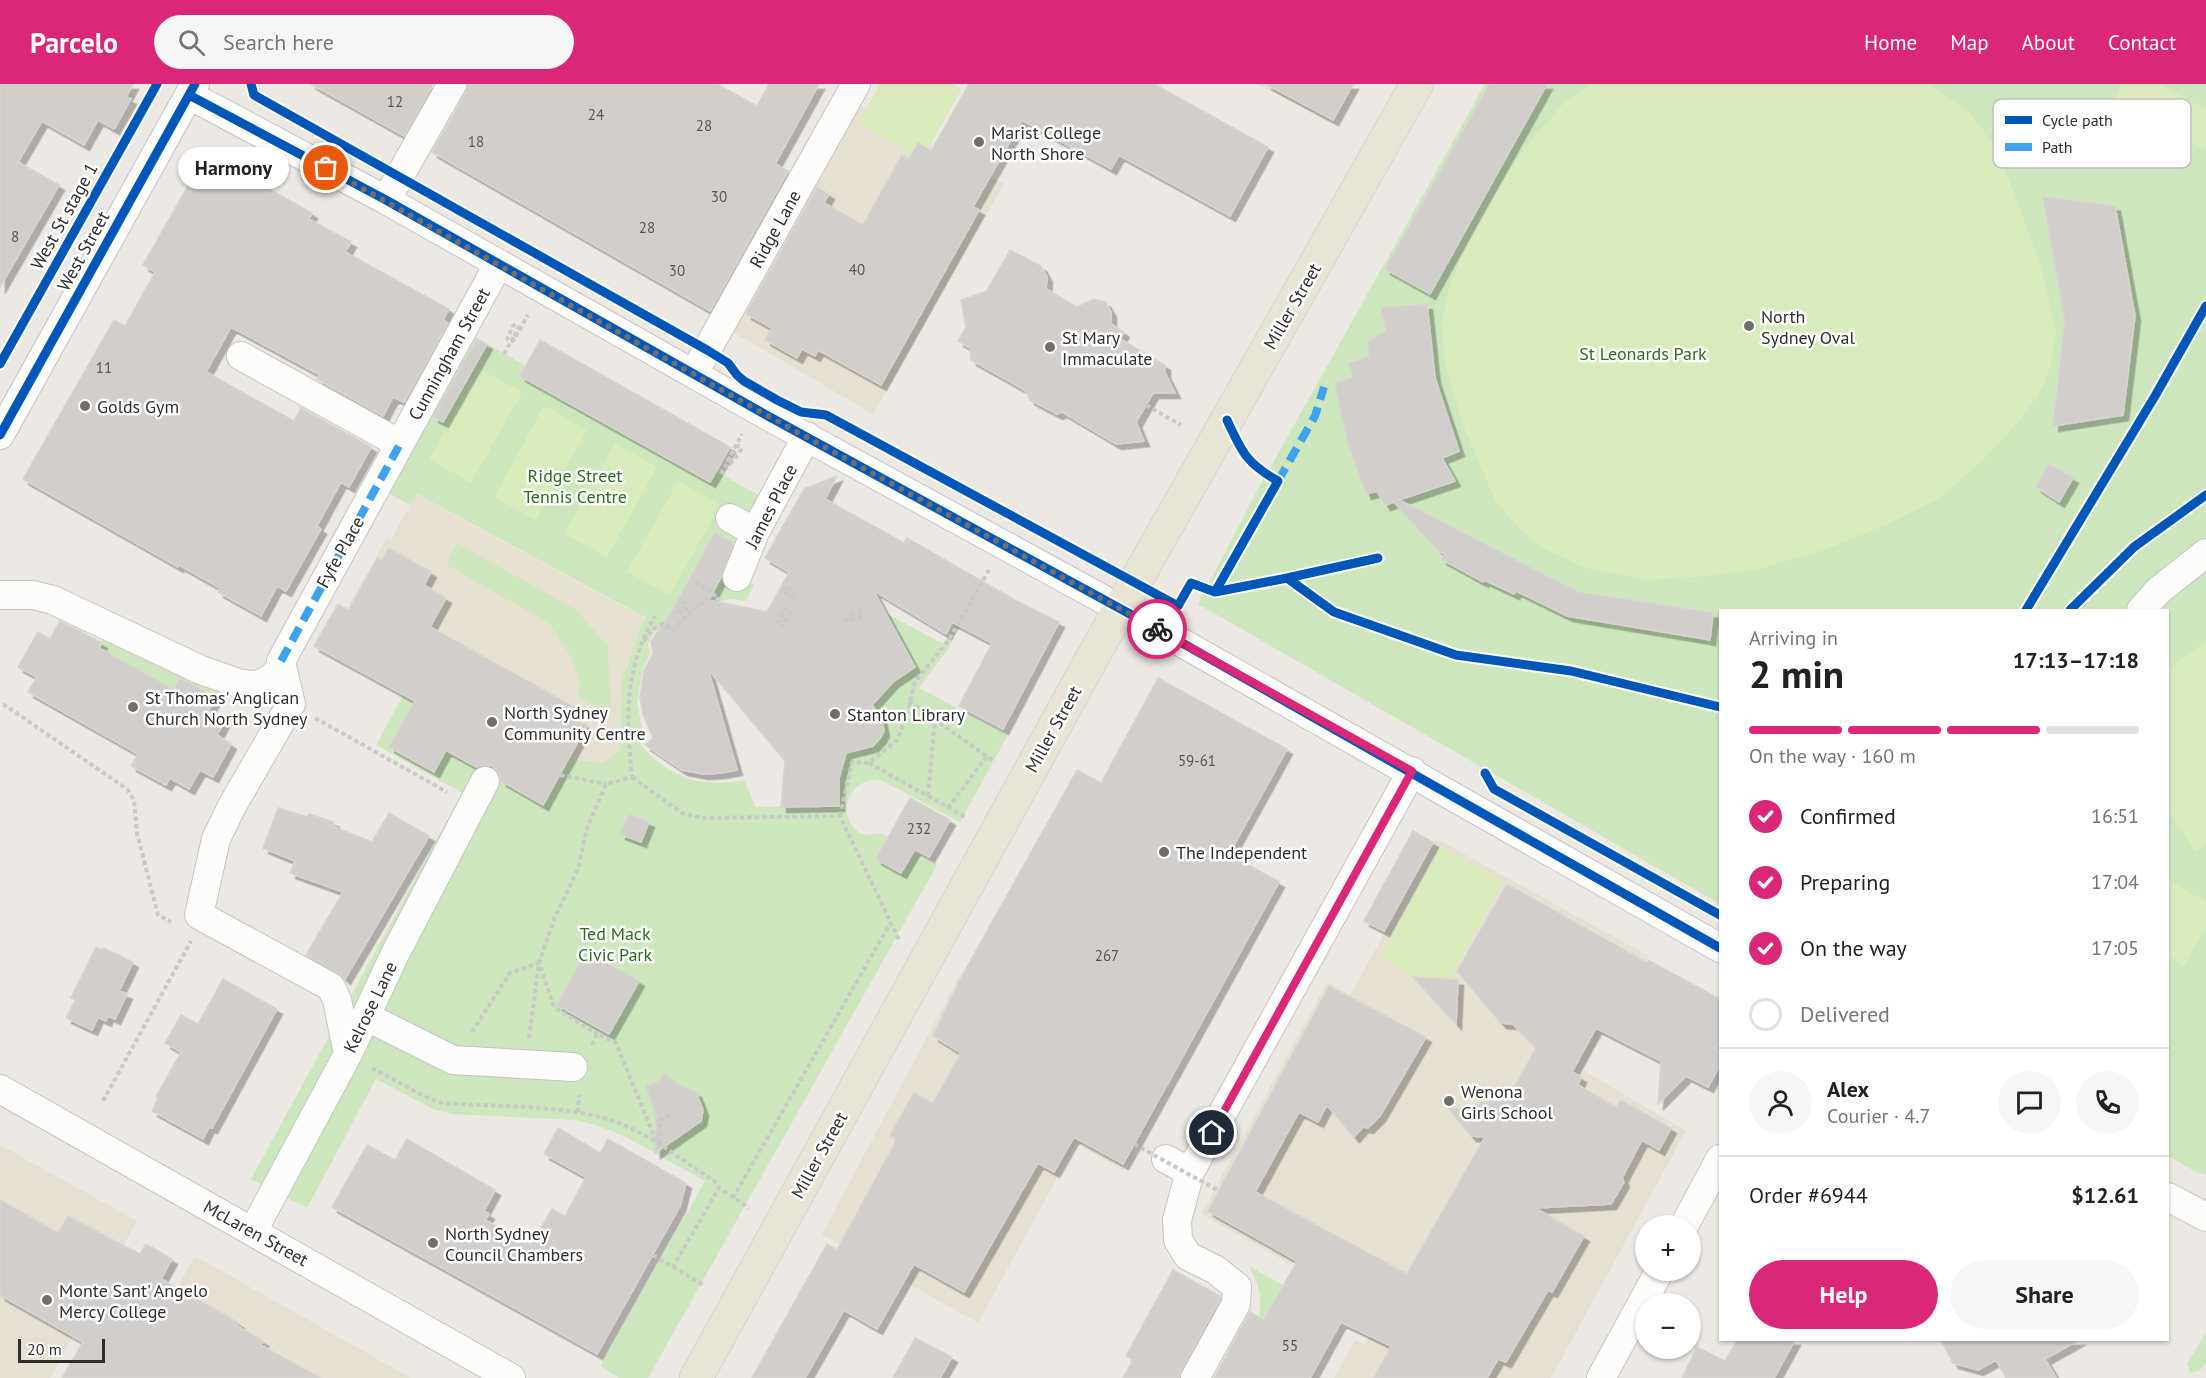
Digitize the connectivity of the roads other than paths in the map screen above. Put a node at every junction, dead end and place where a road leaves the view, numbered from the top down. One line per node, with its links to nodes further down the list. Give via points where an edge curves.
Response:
1 (452, 84): 5 (street)
2 (856, 84): 8 (street, Ridge Lane)
3 (1417, 84): 17 (main road, Miller Street)
4 (192, 89): 5 (street); 9 (street, West Street)
5 (386, 200): 6 (street)
6 (498, 265): 8 (street); 11 (street, Cunningham Street)
7 (242, 356): 11 (street)
8 (694, 373): 10 (street)
9 (0, 435)
10 (807, 436): 13 (street, James Place); 17 (street)
11 (400, 444): 19 (street, Fyfe Place)
12 (730, 518): 13 (street)
13 (755, 532): 15 (street, James Place)
14 (2206, 553): 18 (street)
15 (737, 577)
16 (0, 595): 19 (street, via 33,595 53,600 238,683 263,683 274,676)
17 (1120, 608): 20 (street); 36 (main road, Miller Street)
18 (2142, 609)
19 (281, 664): 24 (street, via 291,704 216,839 199,915 331,987)
20 (1412, 771): 22 (street); 29 (street)
21 (485, 781): 23 (street, Kelrose Lane)
22 (1719, 947)
23 (367, 1017): 24 (street, Kelrose Lane); 25 (street, via 453,1060)
24 (348, 1054): 33 (street, Kelrose Lane)
25 (580, 1070)
26 (0, 1089): 33 (street, McLaren Street)
27 (1166, 1159): 29 (street)
28 (1719, 1161): 31 (street)
29 (1190, 1172): 37 (street, via 1178,1220 1178,1240 1188,1256 1216,1270 1237,1287 1236,1304)
30 (2169, 1198): 32 (street)
31 (1690, 1215)
32 (2206, 1217)
33 (253, 1232): 35 (street, McLaren Street)
34 (1653, 1281): 38 (street)
35 (511, 1378)
36 (696, 1378)
37 (1195, 1378)
38 (1601, 1378)

